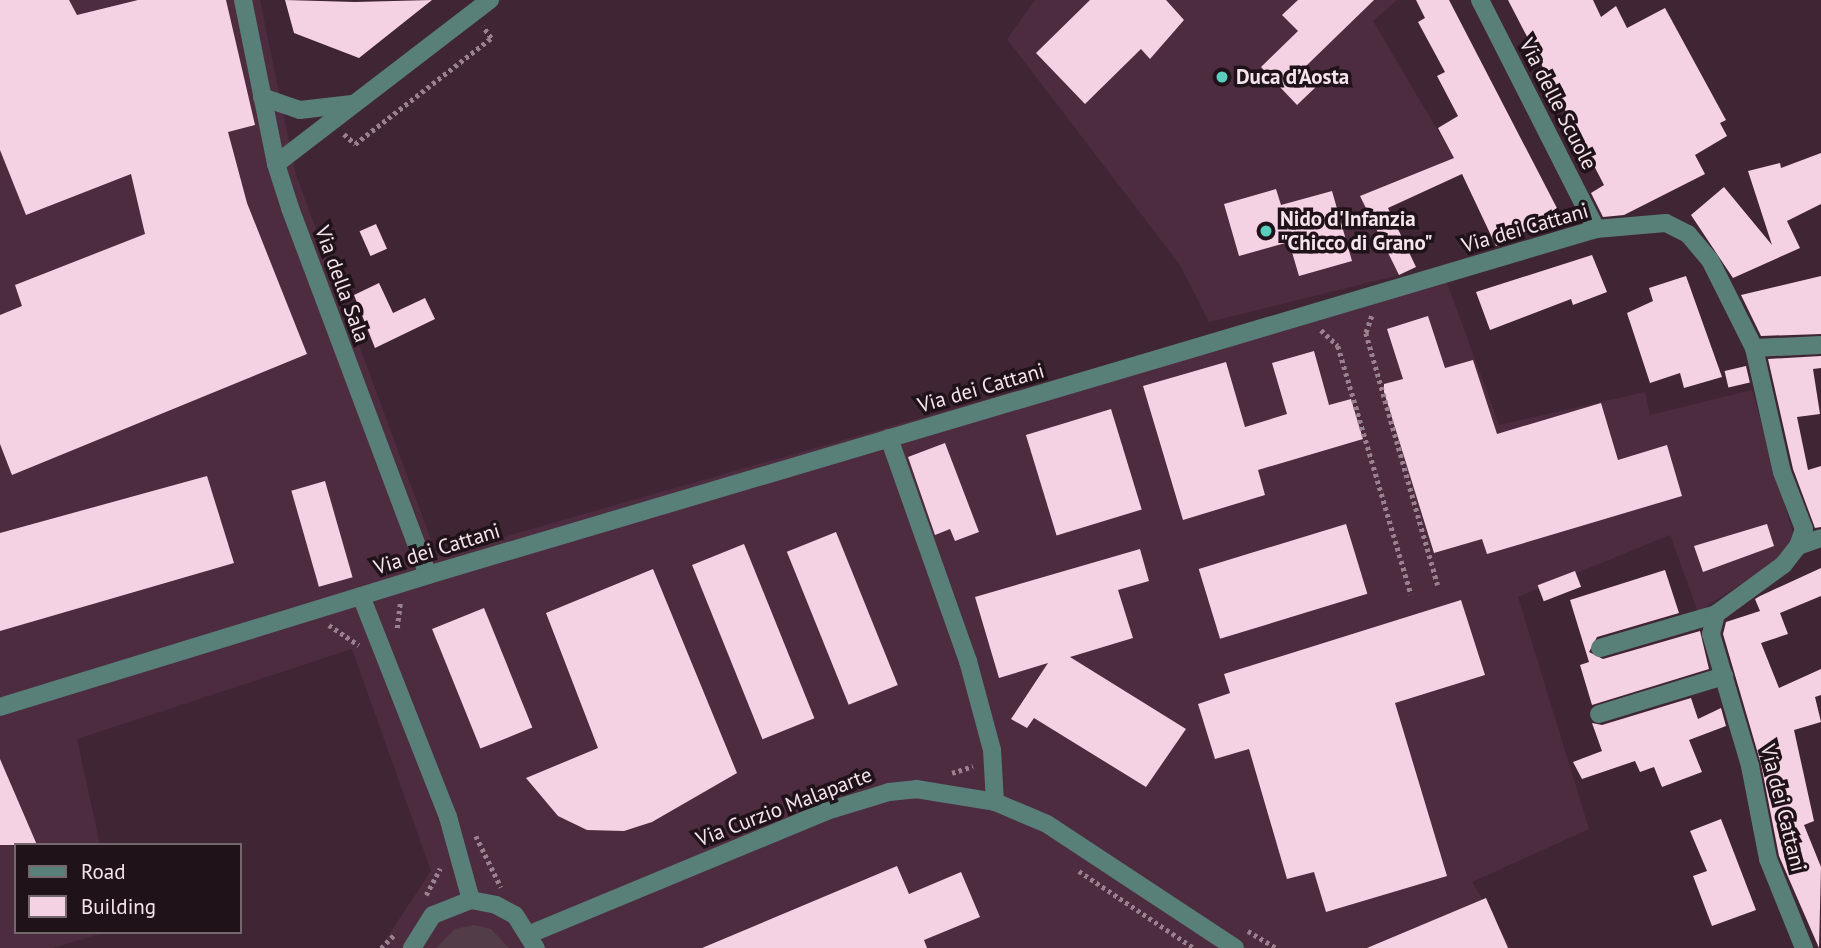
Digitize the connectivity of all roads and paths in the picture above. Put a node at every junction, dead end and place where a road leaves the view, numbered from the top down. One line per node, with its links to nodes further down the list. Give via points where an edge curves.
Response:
1 (243, 0): 4 (street, Via della Sala)
2 (1480, 0): 8 (street, Via delle Scuole)
3 (490, 8): 5 (street); 6 (path, via 480,23 491,38 355,144 342,132)
4 (262, 97): 5 (street, via 314,111); 7 (street, Via della Sala)
5 (364, 100): 7 (street)
6 (332, 140)
7 (276, 164): 16 (street, Via della Sala)
8 (1595, 229): 9 (street, Via dei Cattani); 12 (street, Via dei Cattani, via 1666,223 1688,234 1710,260)
9 (1373, 297): 10 (street, Via dei Cattani); 18 (path, via 1376,306 1366,333)
10 (1313, 315): 13 (street, Via dei Cattani); 19 (path, via 1318,327 1338,346)
11 (1821, 345): 12 (street)
12 (1754, 348): 15 (street, Via dei Cattani, via 1782,472 1804,529)
13 (889, 438): 16 (street, Via dei Cattani); 29 (street, via 968,661)
14 (1821, 538): 15 (street)
15 (1798, 546): 22 (street, via 1783,565)
16 (428, 575): 17 (street, Via dei Cattani)
17 (408, 581): 20 (street, Via dei Cattani); 23 (path, via 396,618)
18 (1438, 585)
19 (1411, 594)
20 (361, 596): 21 (street, Via dei Cattani); 37 (street, Via dei Cattani, via 448,817)
21 (320, 609): 25 (path, via 325,623 345,633); 27 (street, Via dei Cattani)
22 (1716, 614): 24 (street); 26 (street, Via dei Cattani, via 1711,634)
23 (397, 634)
24 (1600, 648)
25 (366, 658)
26 (1724, 676): 28 (street); 44 (street, Via dei Cattani, via 1750,766 1768,859)
27 (0, 708)
28 (1599, 714)
29 (990, 741): 30 (path, via 978,743 975,765 966,771); 31 (street)
30 (943, 773)
31 (995, 802): 39 (street, Via Curzio Malaparte, via 916,789 873,796); 43 (street, Via Curzio Malaparte, via 1046,824)
32 (474, 832): 35 (path, via 492,876)
33 (440, 860): 36 (path, via 440,872)
34 (1072, 866): 42 (path)
35 (506, 892)
36 (423, 900)
37 (471, 900): 39 (street, via 504,908); 41 (street, via 433,915)
38 (403, 922): 40 (path)
39 (533, 941)
40 (381, 948)
41 (412, 948)
42 (1194, 948)
43 (1234, 948)
44 (1804, 948)

